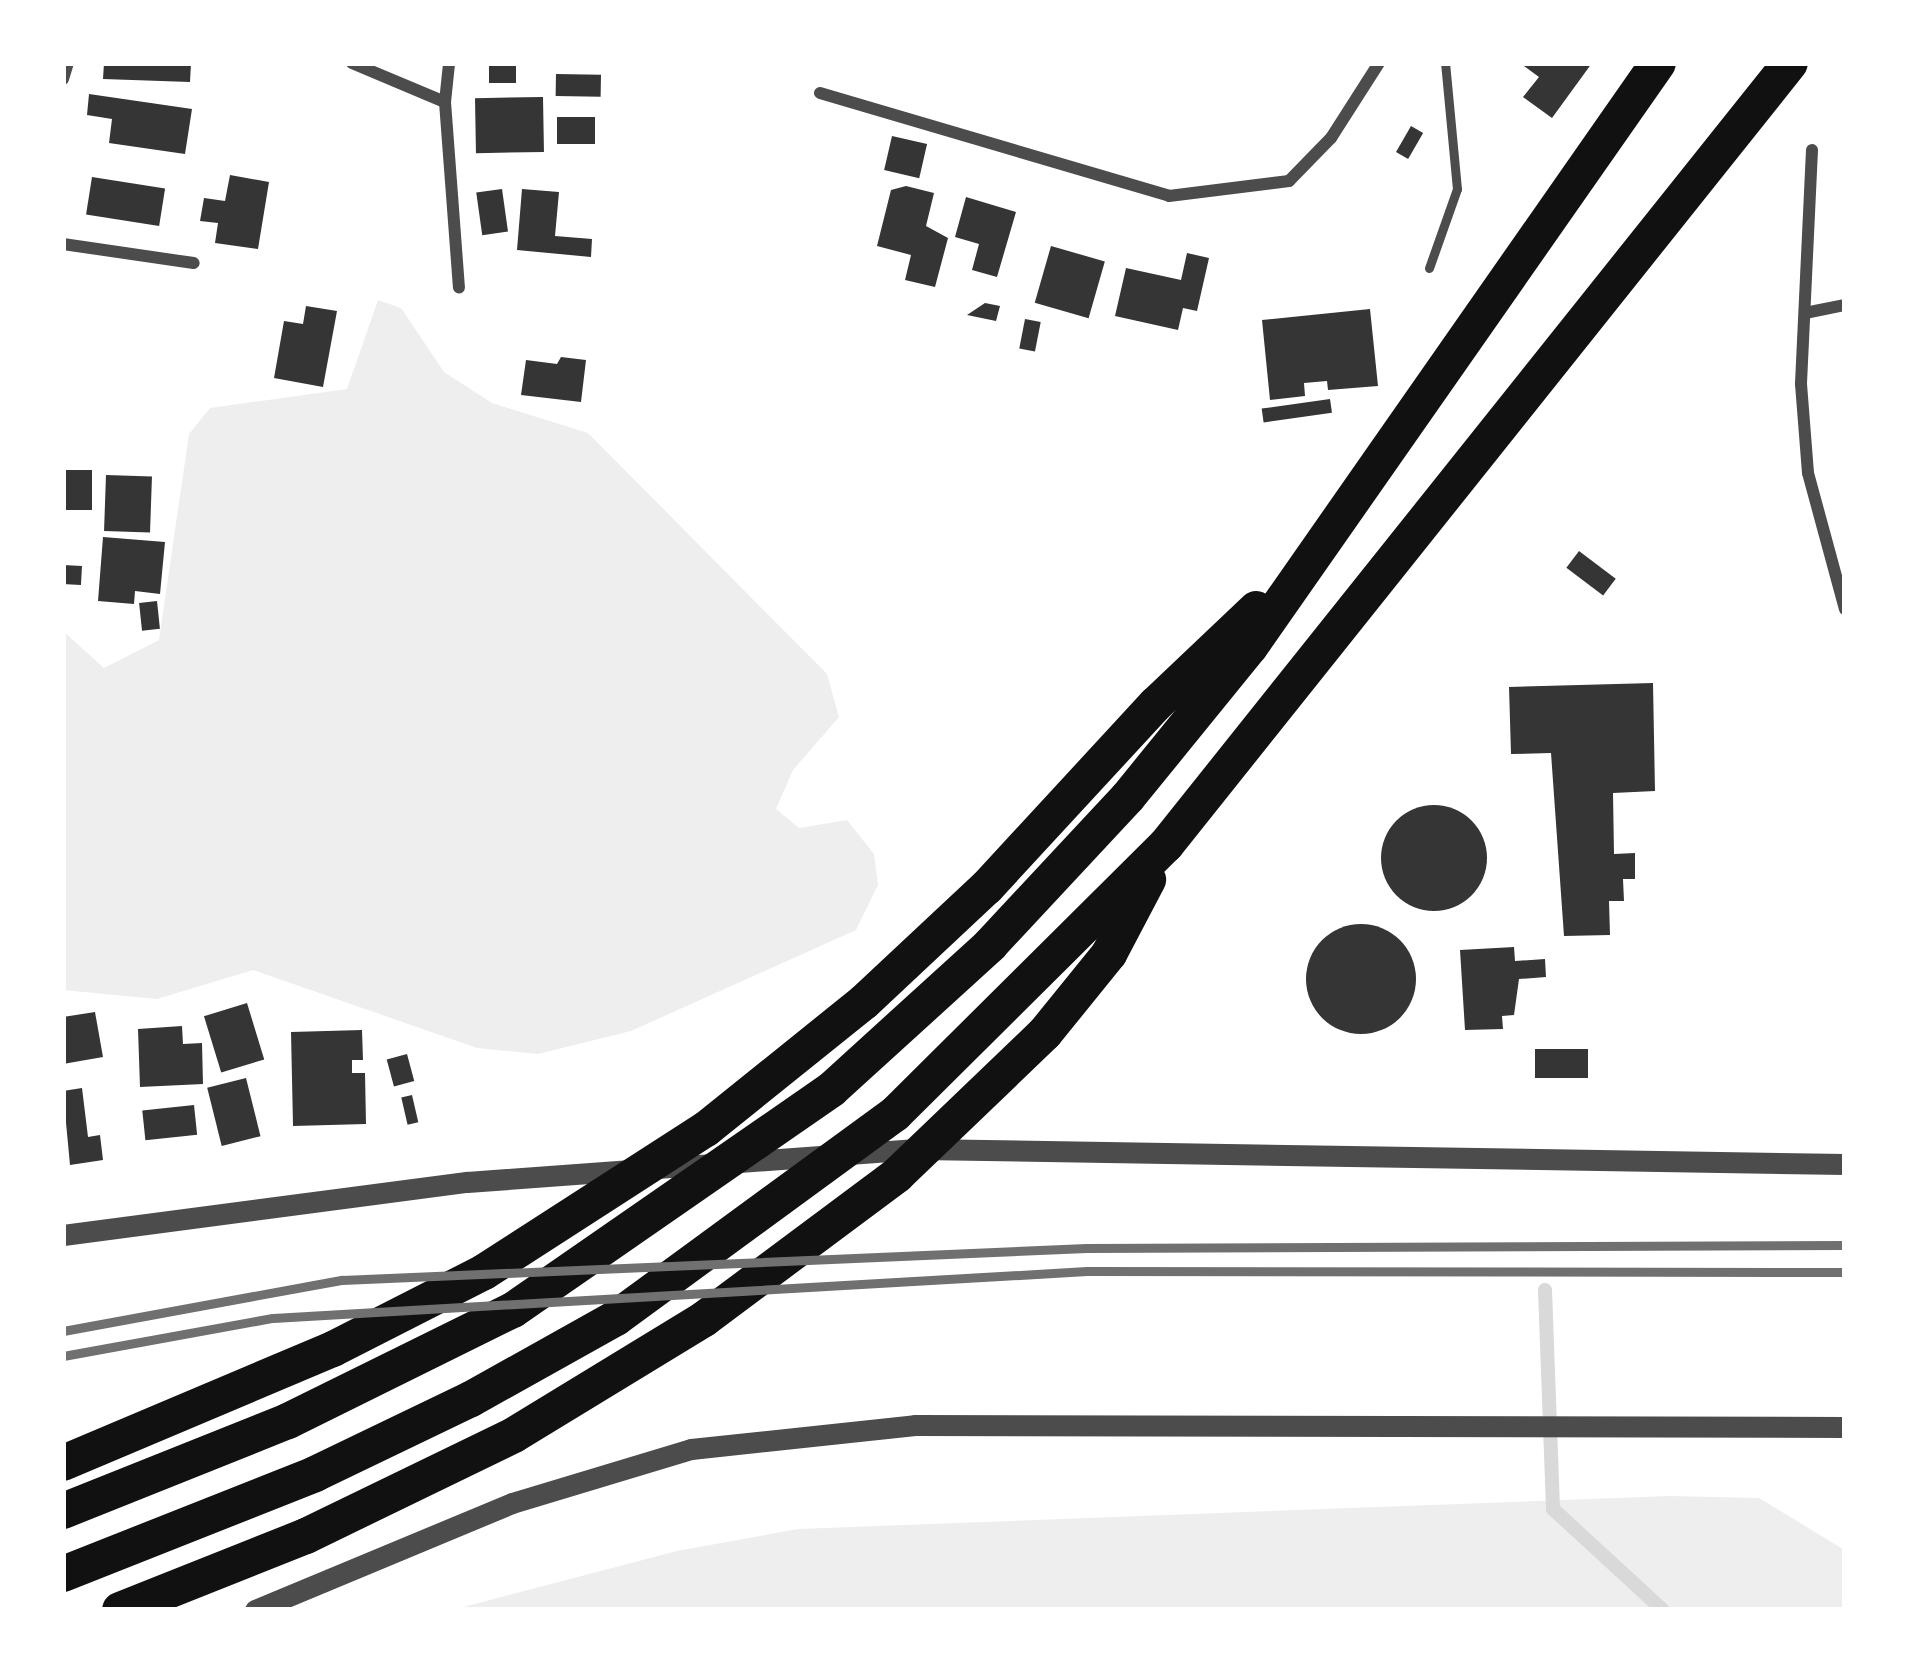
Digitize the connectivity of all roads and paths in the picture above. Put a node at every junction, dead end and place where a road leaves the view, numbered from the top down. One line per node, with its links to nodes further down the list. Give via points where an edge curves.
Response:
1 (68, 63): 8 (street)
2 (352, 63): 10 (street)
3 (448, 63): 10 (street)
4 (1379, 63): 9 (street, via 1330,138 1288,181 1169,196)
5 (1445, 63): 14 (lane, via 1457,189)
6 (1658, 63): 18 (highway)
7 (1790, 63): 20 (highway)
8 (63, 79)
9 (820, 93)
10 (445, 102): 15 (street)
11 (1812, 149): 17 (street)
12 (63, 244): 13 (street)
13 (194, 263)
14 (1430, 268)
15 (459, 287)
16 (1845, 305): 17 (street)
17 (1805, 313): 19 (street, via 1808,473)
18 (1316, 552): 24 (highway, via 1156,704 987,887 864,1002 706,1129 484,1272 333,1349); 25 (highway, via 1128,797 990,945 832,1089 513,1310 288,1421)
19 (1845, 609)
20 (1166, 845): 26 (highway, via 895,1114 616,1318 315,1474); 27 (highway, via 1108,954 1045,1033 897,1175 704,1319 514,1435 306,1536)
21 (1845, 1164): 22 (street, via 920,1150 467,1182)
22 (63, 1235)
23 (1845, 1427): 28 (street, via 915,1425 691,1449 512,1503)
24 (63, 1463)
25 (63, 1511)
26 (63, 1574)
27 (120, 1610)
28 (255, 1610)

